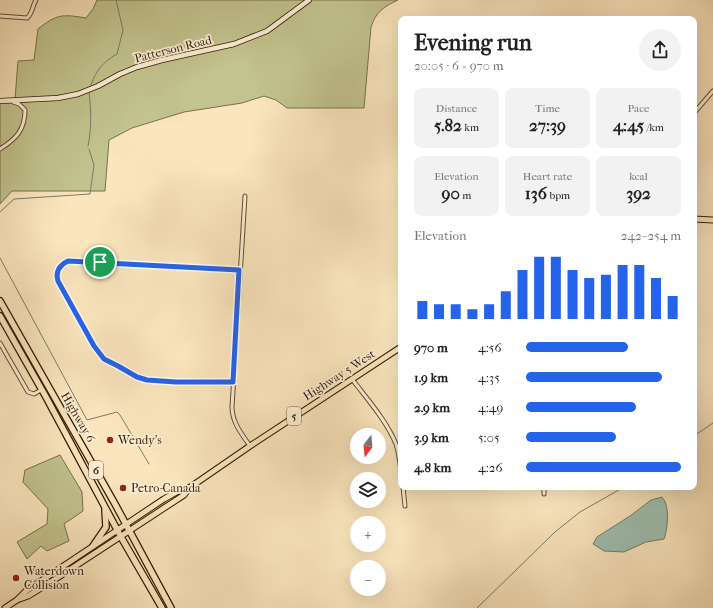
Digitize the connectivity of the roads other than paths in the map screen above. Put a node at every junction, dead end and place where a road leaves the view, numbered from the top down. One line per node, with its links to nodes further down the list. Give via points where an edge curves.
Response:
1 (36, 0): 3 (street, via 27,18)
2 (309, 0): 6 (street, Patterson Road, via 267,31 234,44 137,67 78,94)
3 (0, 16)
4 (713, 91): 7 (street)
5 (0, 101): 6 (street, Patterson Road)
6 (11, 101): 8 (street, via 25,110 25,122 12,141)
7 (697, 109)
8 (0, 149)
9 (245, 196): 12 (street)
10 (697, 219): 11 (main road)
11 (713, 220)
12 (239, 270): 18 (street); 18 (street, via 68,261 61,265 57,277 94,346 104,359 147,380)
13 (0, 301): 20 (highway, Highway 6 / 6)
14 (0, 316): 19 (highway, Highway 6 / 6)
15 (0, 344): 19 (street, via 28,392 34,394)
16 (398, 349): 17 (main road, Highway 5 West / 5)
17 (352, 379): 22 (main road, Highway 5 West / 5); 23 (street, via 389,430)
18 (233, 382): 22 (street, via 232,415)
19 (41, 390): 21 (highway, Highway 6 / 6)
20 (52, 394): 21 (street); 30 (highway, Highway 6 / 6)
21 (46, 397): 28 (highway, Highway 6 / 6)
22 (250, 446): 24 (main road, Highway 5 West / 5)
23 (398, 451)
24 (189, 488): 30 (main road, Highway 5 West / 5, via 180,490); 32 (main road, Highway 5 West / 5, via 184,496)
25 (403, 490): 29 (street)
26 (544, 490): 27 (street)
27 (544, 494)
28 (104, 506): 31 (highway, Highway 6 / 6); 34 (highway, via 106,527)
29 (405, 506)
30 (126, 524): 31 (main road, 5); 32 (highway, Highway 6 / 6)
31 (117, 530): 33 (highway, Highway 6 / 6); 34 (main road, 5)
32 (130, 531): 33 (main road, 5); 38 (highway, Highway 6 / 6)
33 (121, 537): 35 (main road, 5, via 28,596); 37 (highway, Highway 6 / 6)
34 (93, 546): 35 (main road, 5, via 26,591)
35 (17, 600): 36 (main road, 5)
36 (5, 608)
37 (162, 608)
38 (171, 608)

